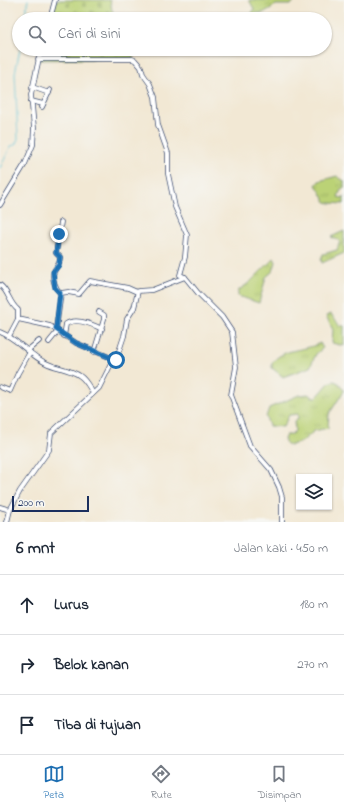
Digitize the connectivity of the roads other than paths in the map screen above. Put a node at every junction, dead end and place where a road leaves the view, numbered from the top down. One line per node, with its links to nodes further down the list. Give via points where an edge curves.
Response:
1 (55, 0): 2 (street)
2 (52, 12)
3 (39, 56): 4 (street)
4 (38, 59): 5 (street); 9 (street, via 132,59 141,67 155,97 158,125 168,153 168,174 174,207 187,235 185,257 180,271 180,275)
5 (32, 88): 6 (street); 6 (street, via 49,91 42,105)
6 (31, 101): 7 (street, via 34,128 31,151)
7 (0, 205)
8 (61, 222): 12 (street, via 56,253 60,257 60,262 53,272 55,288)
9 (185, 277): 11 (street, via 152,290); 30 (street, via 222,317 232,332 236,367 231,395 250,446 271,470 279,487 282,498)
10 (0, 284): 14 (street, via 6,289 18,310)
11 (138, 292): 12 (street, via 90,282 79,294); 24 (street, via 134,308 126,321 119,354)
12 (60, 293): 16 (street)
13 (100, 312): 15 (street, via 104,315)
14 (18, 319): 16 (street, via 46,324); 18 (street)
15 (102, 329): 19 (street, via 86,322 69,322 66,324); 23 (street)
16 (57, 330): 19 (street); 21 (street)
17 (0, 332): 18 (street)
18 (10, 336): 22 (street)
19 (64, 336): 23 (street)
20 (39, 341): 22 (street)
21 (49, 342)
22 (29, 351): 25 (street, via 10,391); 26 (street, via 46,363 78,375 85,380)
23 (94, 352): 24 (street)
24 (114, 360): 26 (street)
25 (0, 387)
26 (93, 393): 28 (street, via 51,433 51,445 46,456 30,476)
27 (0, 507): 28 (street)
28 (10, 510): 29 (street)
29 (7, 522)
30 (282, 522)

